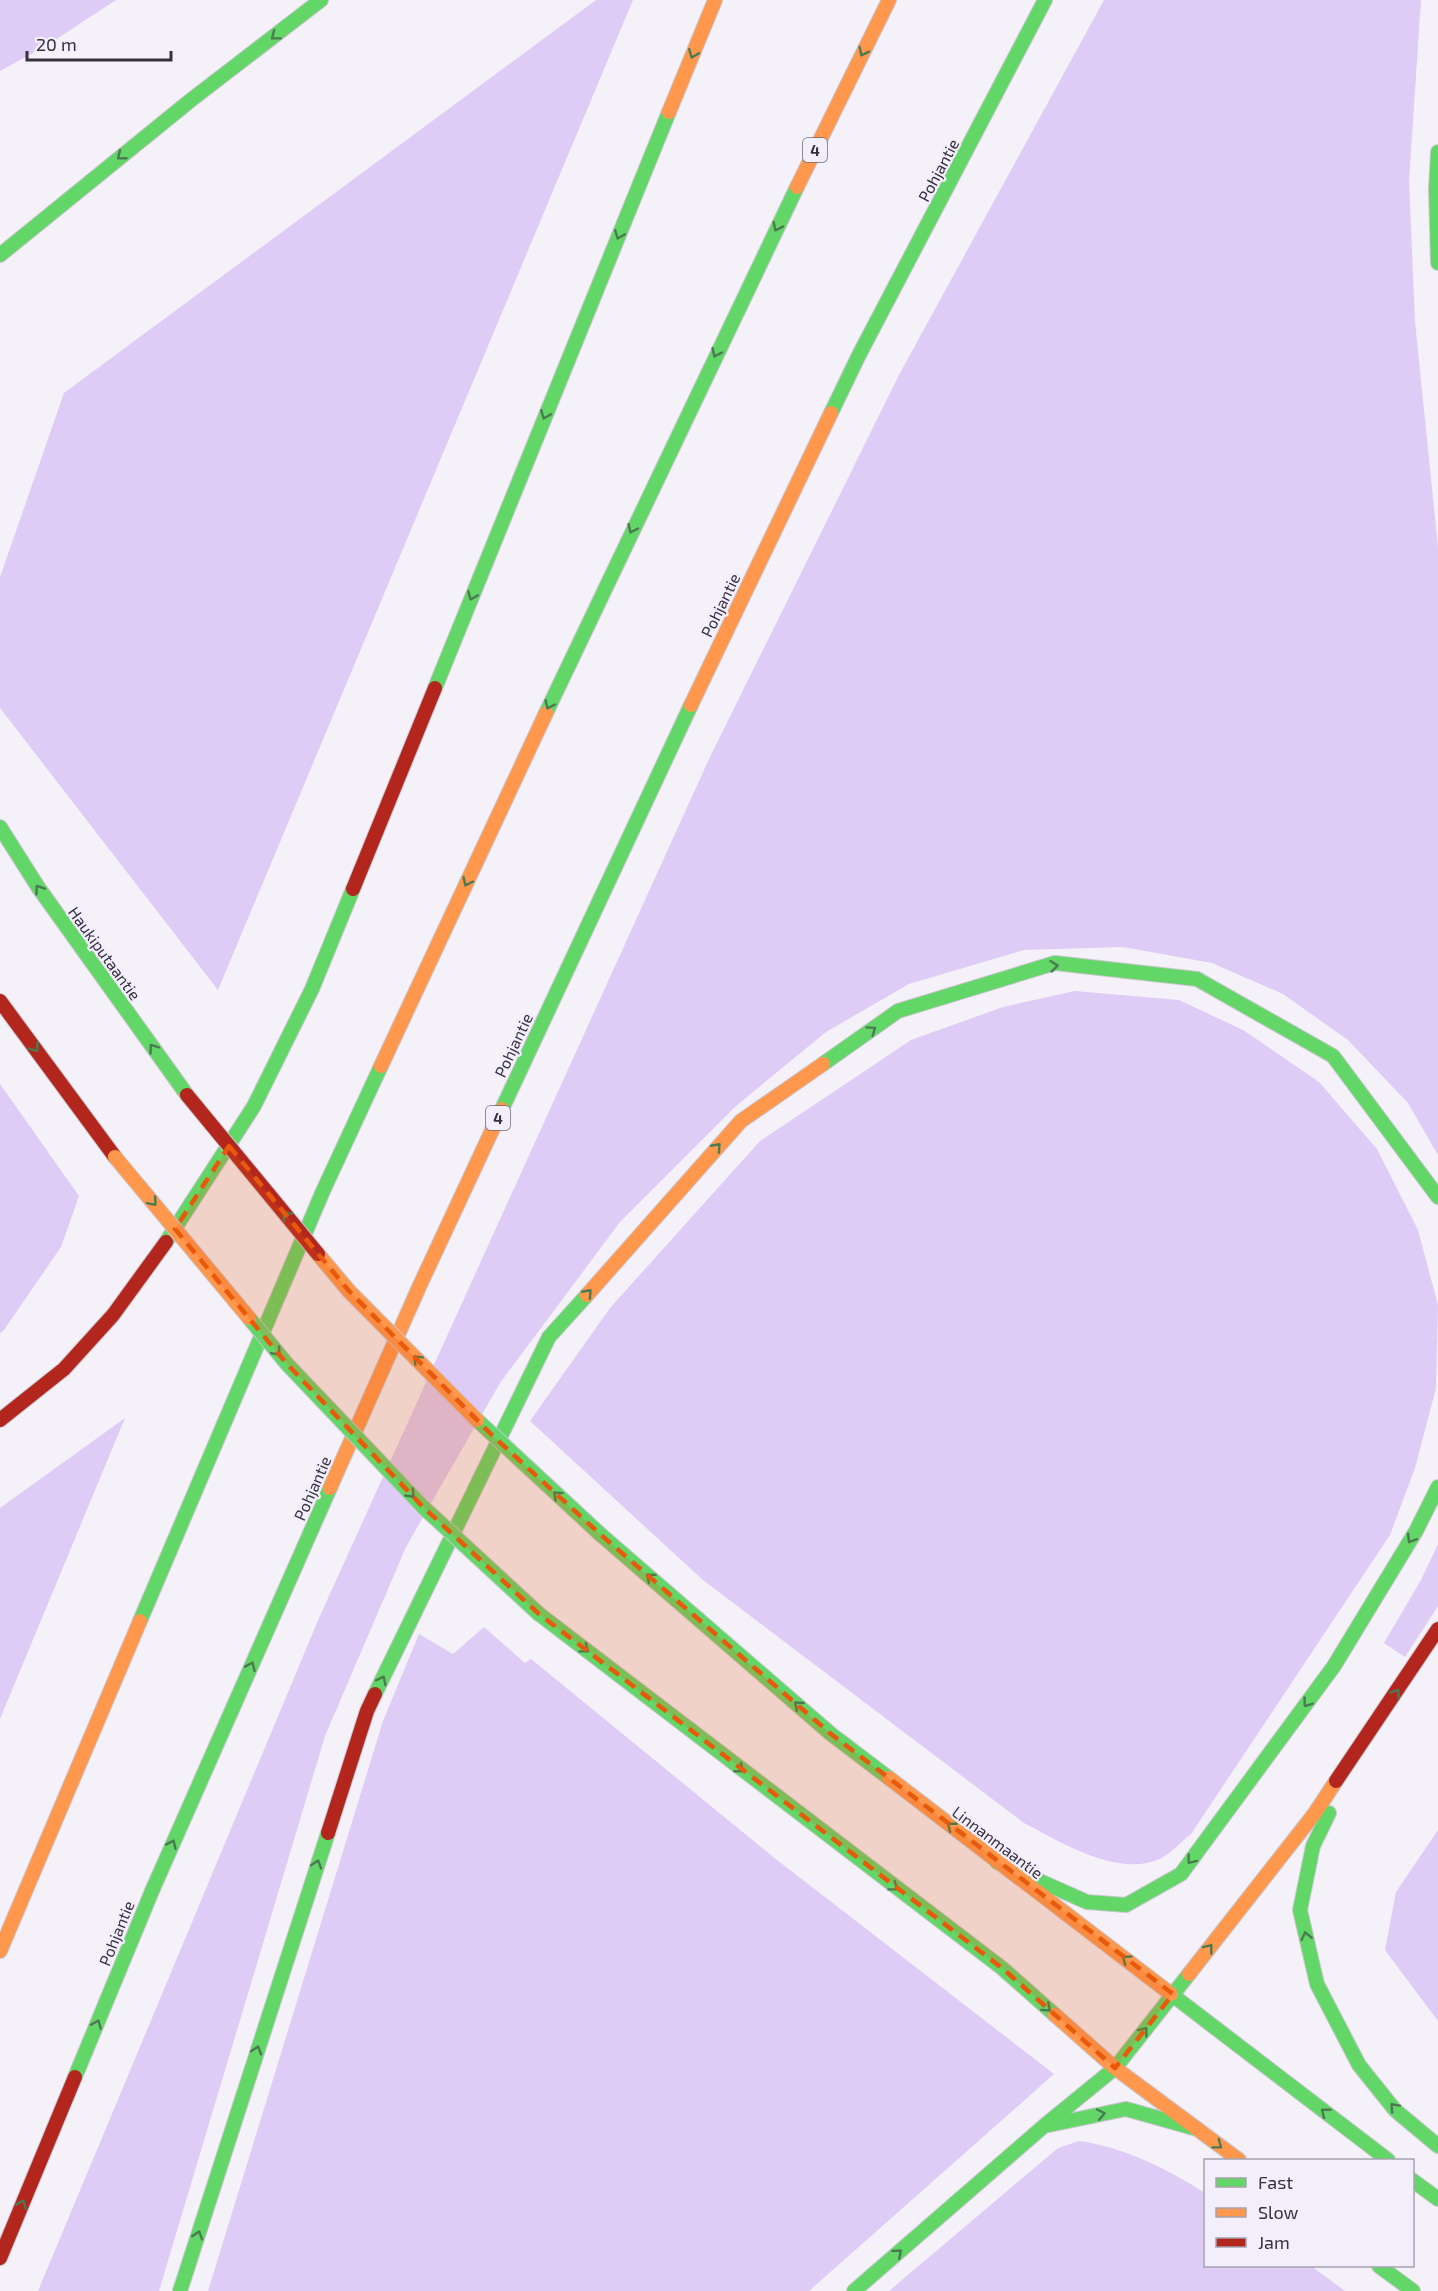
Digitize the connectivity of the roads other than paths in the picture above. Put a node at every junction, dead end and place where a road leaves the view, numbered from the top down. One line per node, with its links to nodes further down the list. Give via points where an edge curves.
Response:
1 (321, 0): 6 (main road, one-way to 6)
2 (715, 0): 11 (main road, one-way to 11, via 312,989 254,1106 152,1264 113,1315 64,1369)
3 (889, 0): 17 (main road, 4, one-way to 17, via 736,310 323,1191)
4 (1045, 0): 27 (main road, Pohjantie / 4, one-way to 4, via 152,1891 425,1274 672,744 854,366)
5 (1438, 152): 7 (main road)
6 (0, 255)
7 (1438, 264)
8 (0, 827): 13 (main road, Haukiputaantie, one-way to 8, bridge, via 493,1436 349,1291 187,1095 38,887)
9 (0, 1001): 19 (main road, one-way to 19, bridge, via 115,1157 287,1364 423,1507 539,1614 1002,1968)
10 (1438, 1197): 29 (main road, one-way to 10, via 367,1711 549,1337 741,1121 898,1011 1054,963 1185,977 1197,979 1333,1056)
11 (0, 1420)
12 (1438, 1486): 16 (main road, one-way to 16, via 1416,1531 1334,1666 1181,1874 1126,1905 1087,1902)
13 (600, 1534): 16 (main road, Linnanmaantie, one-way to 13, via 831,1734)
14 (1438, 1629): 15 (main road, one-way to 14)
15 (1364, 1742): 18 (main road, one-way to 15, via 1315,1813); 22 (main road, one-way to 15, via 1395,2110 1359,2065 1317,1983 1300,1910 1313,1846)
16 (997, 1862): 18 (main road, Linnanmaantie, one-way to 16)
17 (0, 1951)
18 (1173, 1994): 19 (main road, one-way to 18); 24 (main road, Linnanmaantie, one-way to 18)
19 (1115, 2068): 20 (main road); 21 (main road)
20 (1044, 2126): 21 (main road, one-way to 21, via 1126,2109); 30 (main road, one-way to 20)
21 (1197, 2129): 23 (main road, one-way to 23)
22 (1438, 2146)
23 (1238, 2159)
24 (1387, 2159)
25 (1414, 2181): 26 (main road)
26 (1438, 2199)
27 (0, 2258)
28 (1382, 2267): 31 (main road)
29 (180, 2291)
30 (854, 2291)
31 (1413, 2291)

